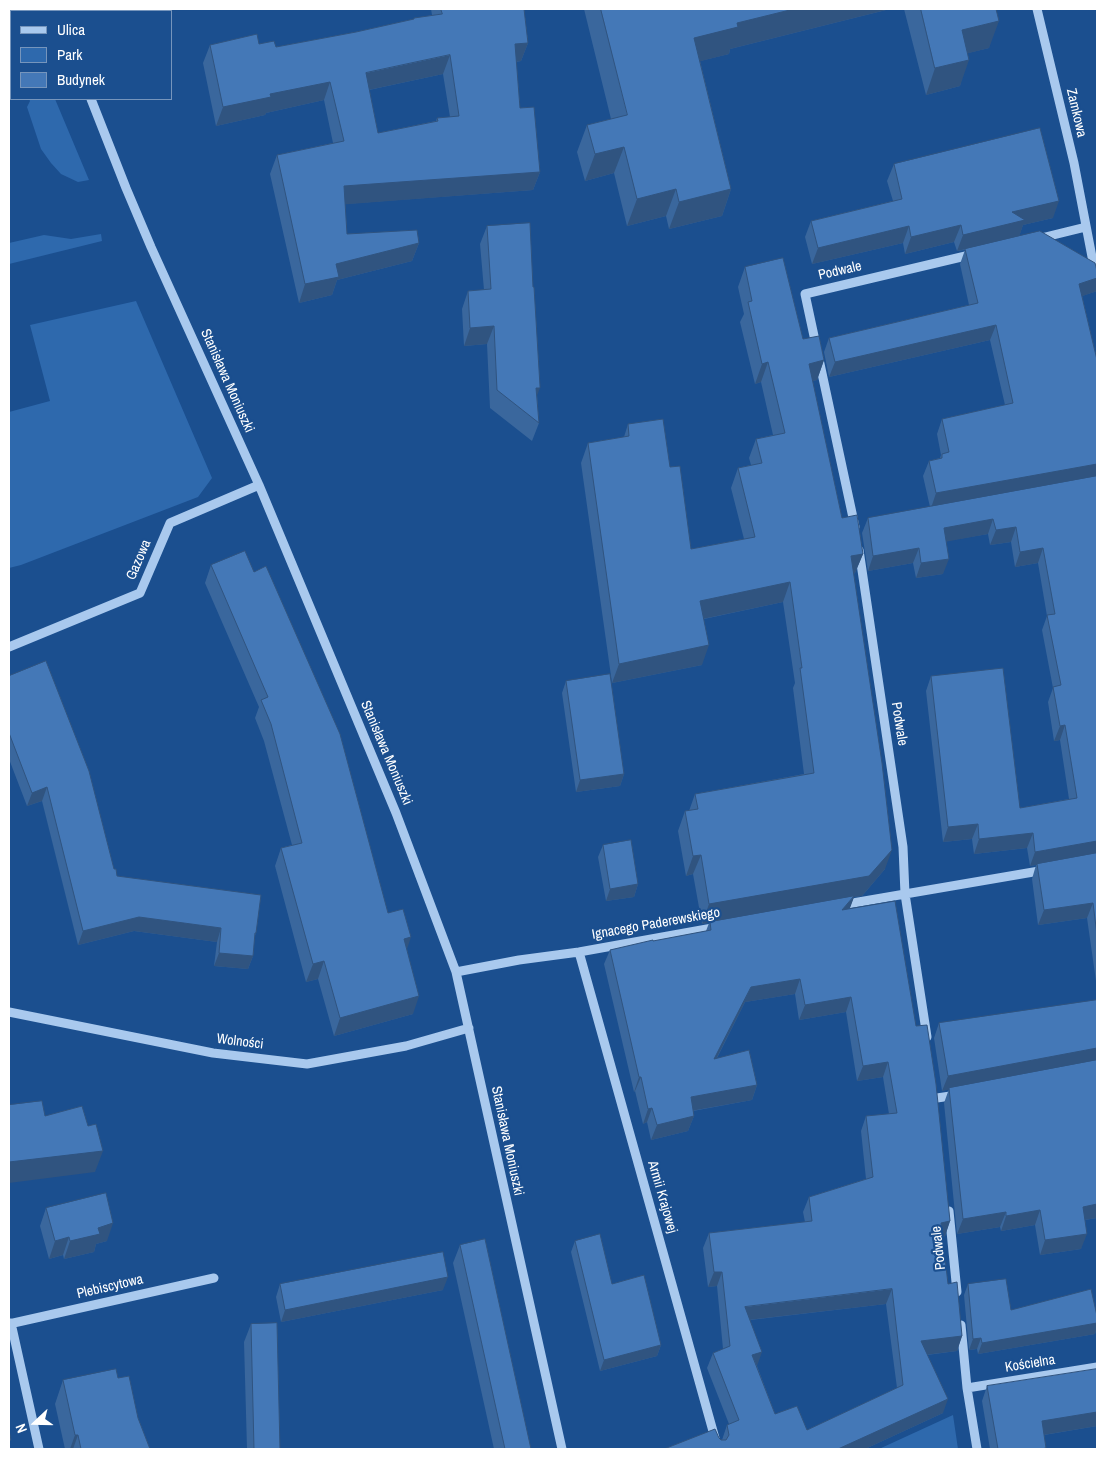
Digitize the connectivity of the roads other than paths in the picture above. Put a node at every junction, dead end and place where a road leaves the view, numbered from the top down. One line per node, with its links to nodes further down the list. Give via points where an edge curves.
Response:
1 (1037, 9): 3 (street, Zamkowa)
2 (91, 100): 7 (street, Stanisława Moniuszki, via 151,247)
3 (1086, 227): 4 (street); 6 (street, Zamkowa)
4 (1030, 241)
5 (983, 252): 9 (street, Podwale, via 805,294)
6 (1097, 283)
7 (259, 485): 10 (street, Gazowa, via 170,523 140,593); 16 (street, Stanisława Moniuszki, via 396,812)
8 (865, 526): 9 (street)
9 (855, 528): 12 (street, Podwale, via 903,847)
10 (9, 647)
11 (1059, 868): 12 (street)
12 (905, 894): 13 (street); 19 (street, Podwale)
13 (830, 907)
14 (724, 926): 15 (street, Ignacego Paderewskiego)
15 (579, 952): 16 (street, Ignacego Paderewskiego); 31 (street, Armii Krajowej)
16 (456, 972): 18 (street, Stanisława Moniuszki)
17 (9, 1012): 18 (street, Wolności, via 213,1054 306,1064 385,1050)
18 (469, 1028): 30 (street, Stanisława Moniuszki)
19 (929, 1050)
20 (935, 1089): 21 (street, via 937,1103)
21 (965, 1093)
22 (948, 1204): 24 (street, Podwale)
23 (214, 1278): 26 (street, Plebiscytowa)
24 (958, 1301)
25 (960, 1320): 28 (street)
26 (10, 1324): 29 (street, Plebiscytowa)
27 (1097, 1367): 28 (street, Kościelna)
28 (967, 1388): 32 (street)
29 (39, 1449)
30 (562, 1449)
31 (718, 1449)
32 (977, 1449)

